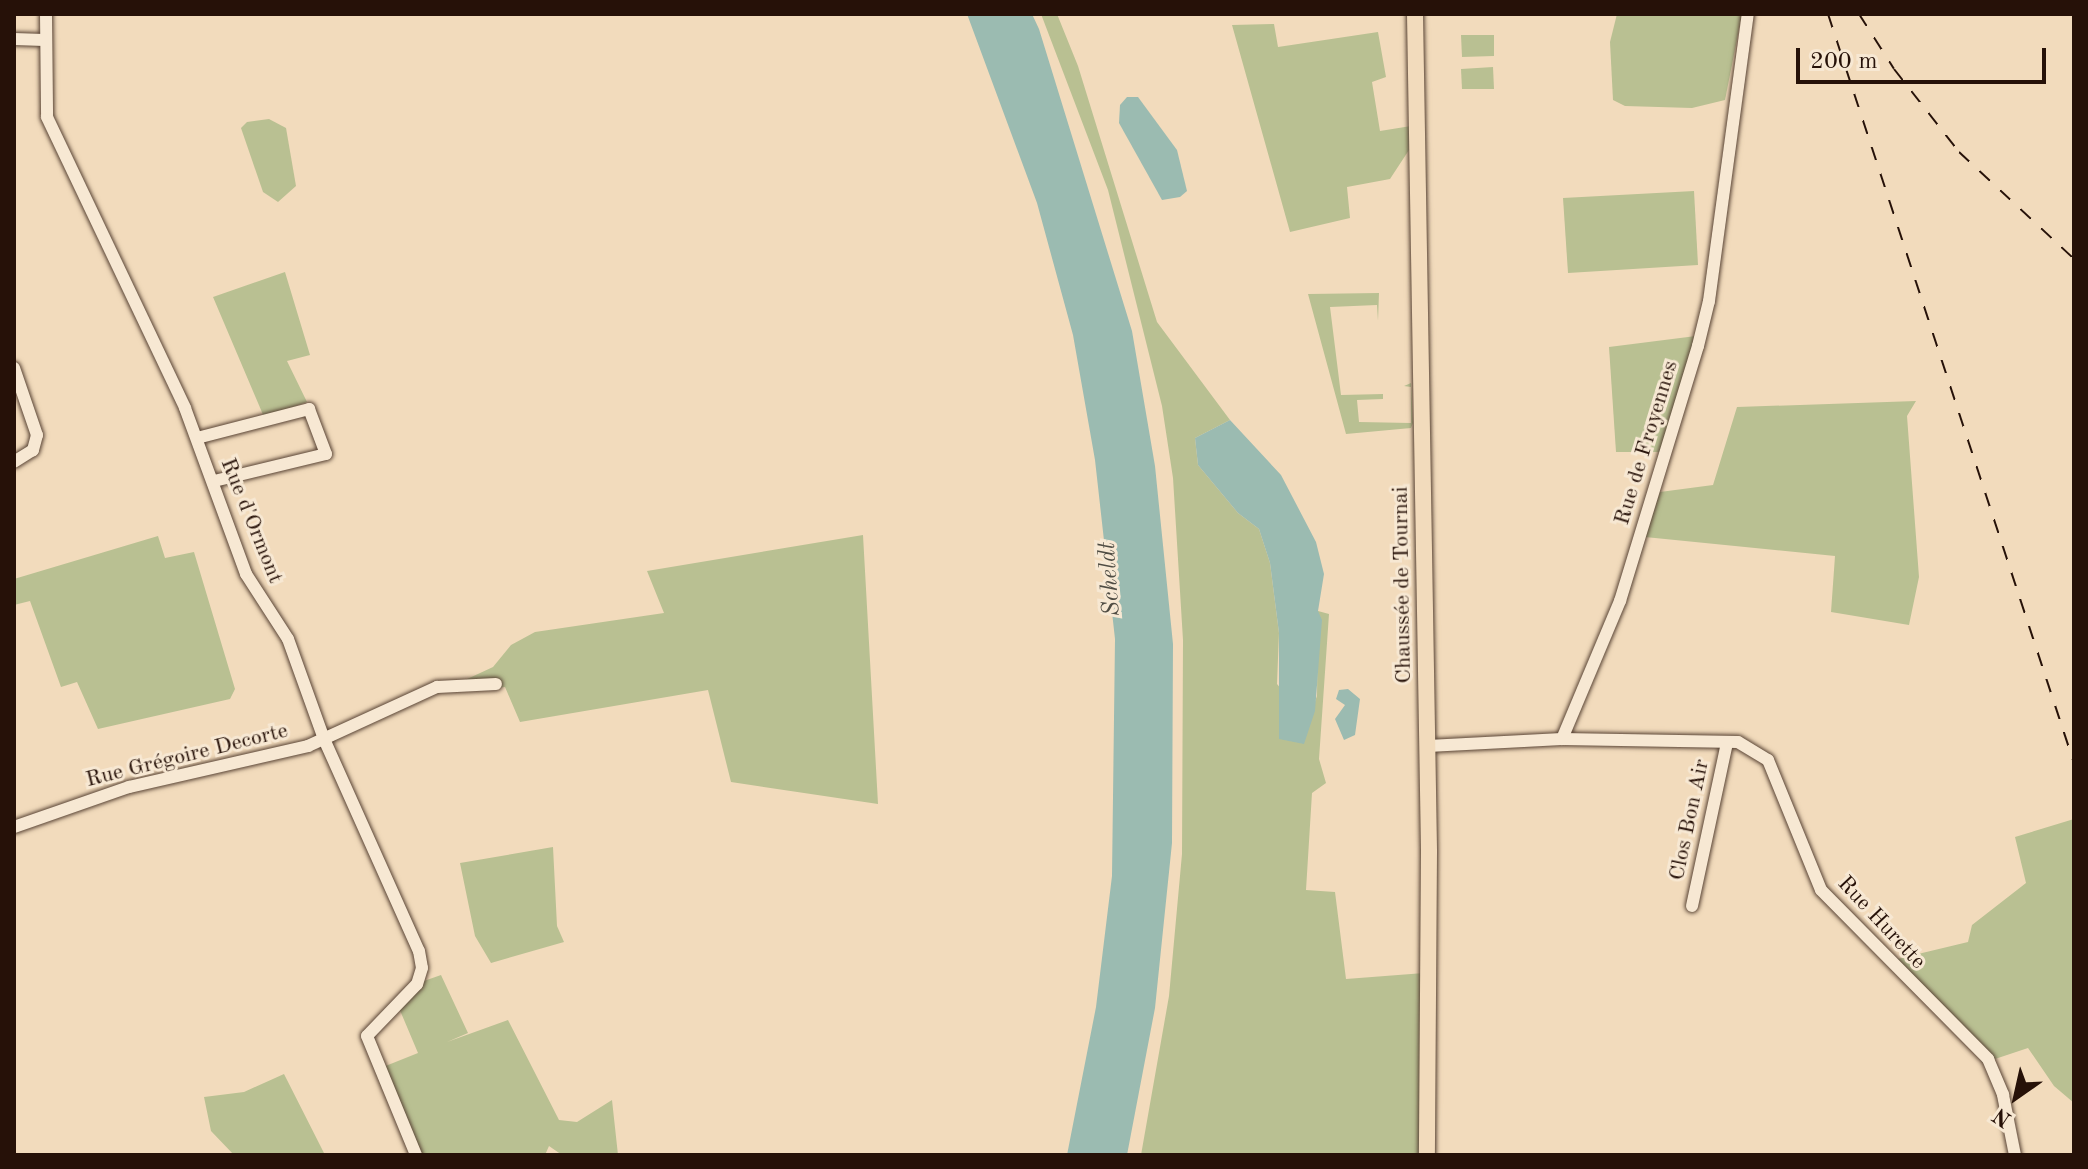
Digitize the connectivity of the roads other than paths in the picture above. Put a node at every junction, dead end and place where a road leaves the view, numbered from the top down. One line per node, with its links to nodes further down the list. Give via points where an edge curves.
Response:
1 (46, 14): 6 (street, Rue d'Ormont)
2 (1415, 14): 15 (main road, Chaussée de Tournai)
3 (1423, 14): 15 (main road, Chaussée de Tournai)
4 (1748, 14): 13 (street, Rue de Froyennes, via 1709,301 1698,346 1620,601)
5 (14, 39): 6 (street)
6 (44, 40): 8 (street, Rue d'Ormont, via 47,117)
7 (14, 368): 9 (street, via 37,435 33,450)
8 (197, 438): 10 (street, Rue d'Ormont); 10 (street, via 309,409 326,454)
9 (14, 462)
10 (214, 481): 12 (street, Rue d'Ormont, via 246,574 288,639)
11 (496, 684): 12 (street, Rue Grégoire Decorte, via 427,690 365,724)
12 (324, 739): 16 (street, Rue Grégoire Decorte, via 129,787); 18 (street, Rue d'Ormont, via 422,961 417,984 367,1036)
13 (1562, 739): 14 (street, Rue Hurette); 15 (street)
14 (1727, 743): 17 (street, Clos Bon Air); 21 (street, Rue Hurette, via 1746,746 1768,760 1821,890 1988,1059 2003,1095)
15 (1432, 745): 19 (main road, Chaussée de Tournai); 20 (main road, Chaussée de Tournai)
16 (14, 827)
17 (1692, 906)
18 (416, 1155)
19 (1427, 1155)
20 (1436, 1155)
21 (2015, 1155)

